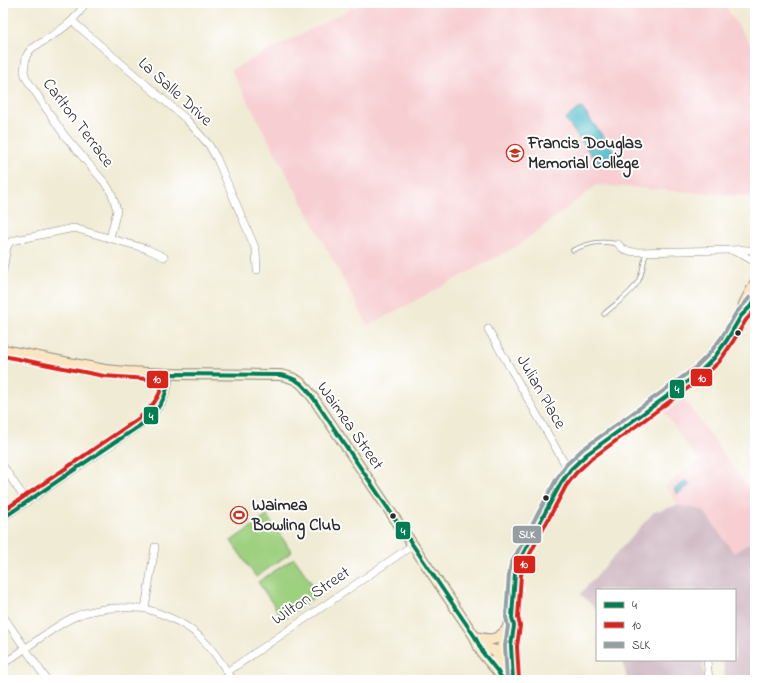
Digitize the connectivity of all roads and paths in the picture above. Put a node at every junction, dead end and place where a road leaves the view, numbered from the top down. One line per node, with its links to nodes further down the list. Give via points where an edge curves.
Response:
1 (85, 3): 2 (street, Carlton Terrace)
2 (72, 21): 3 (street, Carlton Terrace, via 28,53 24,71 26,78 64,135 112,194 118,210); 13 (street, La Salle Drive, via 186,119 210,145 256,250)
3 (110, 238): 5 (street, via 74,228 16,240); 10 (street, via 148,249)
4 (618, 244): 6 (lane, via 590,243); 9 (street, via 625,250)
5 (5, 245): 12 (street)
6 (573, 250)
7 (731, 250): 8 (street); 9 (street); 11 (street)
8 (755, 251)
9 (646, 252): 16 (lane, via 637,283)
10 (164, 257)
11 (755, 262)
12 (3, 270)
13 (257, 270)
14 (755, 283): 17 (main road)
15 (755, 300): 17 (main road)
16 (604, 314)
17 (741, 316): 22 (main road, via 714,358 699,373 587,454)
18 (488, 329): 22 (street, Julian Place, via 565,464)
19 (3, 350): 20 (main road, Waimea Street, via 105,370)
20 (169, 374): 23 (street, via 163,402 152,416); 25 (main road, Waimea Street, via 280,375 296,379 314,399)
21 (3, 466): 23 (street)
22 (571, 469): 29 (main road, via 561,482 517,565)
23 (27, 502): 24 (street)
24 (3, 518)
25 (413, 545): 31 (main road, Waimea Street); 36 (street, Wilton Street)
26 (155, 548): 27 (street)
27 (144, 608): 32 (street, via 115,607 87,612 60,624); 36 (street, via 184,625 196,634 205,641)
28 (3, 616): 32 (street)
29 (512, 617): 30 (main road); 34 (main road, via 512,636)
30 (506, 631): 31 (main road, via 499,637 489,640); 34 (main road)
31 (475, 637): 34 (main road, Waimea Street); 34 (main road, Waimea Street, via 480,650)
32 (25, 648): 35 (street); 37 (street)
33 (707, 661): 40 (street)
34 (501, 662): 39 (main road, via 513,673)
35 (3, 664)
36 (227, 672): 38 (street)
37 (47, 680)
38 (233, 680)
39 (513, 680)
40 (709, 680)

